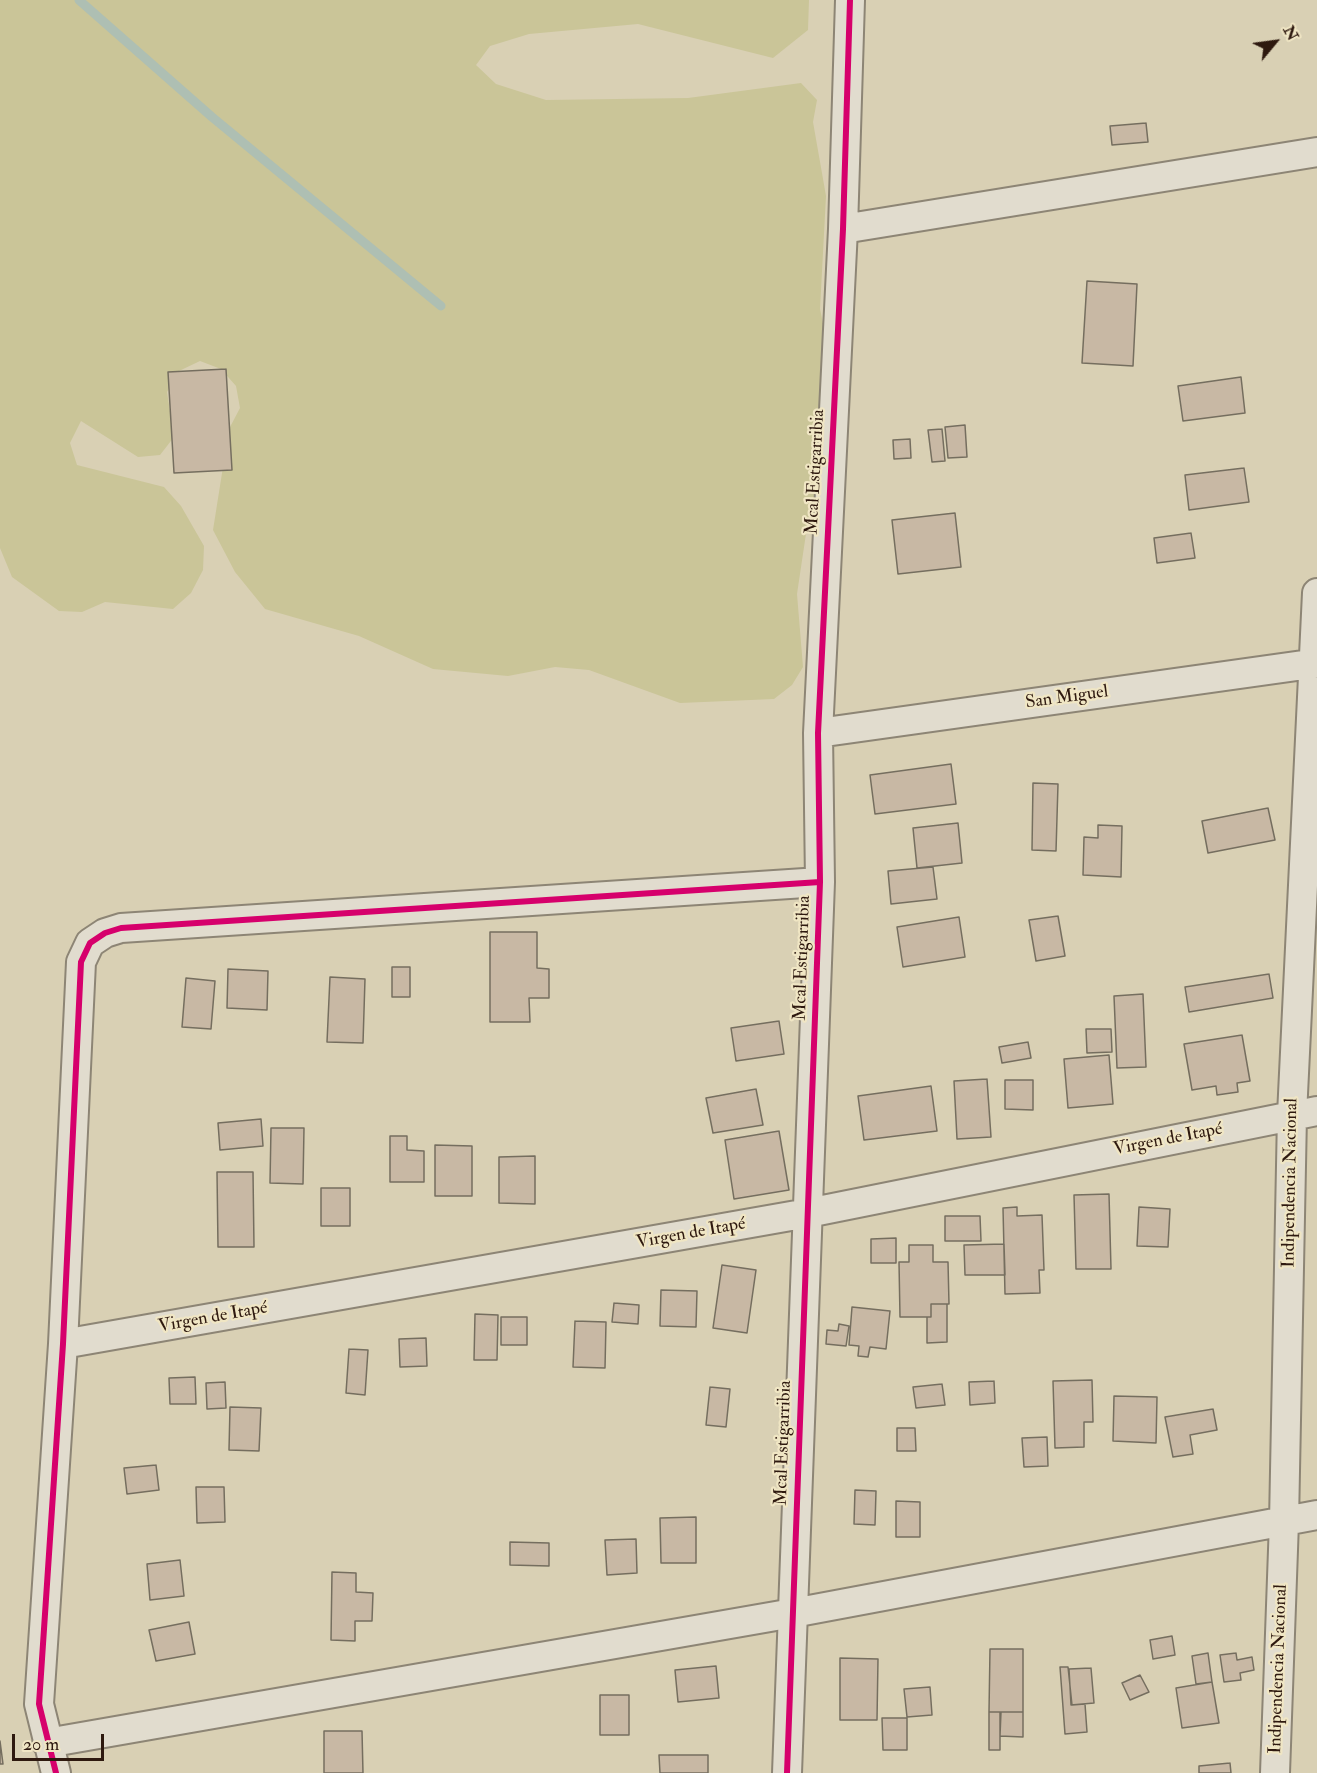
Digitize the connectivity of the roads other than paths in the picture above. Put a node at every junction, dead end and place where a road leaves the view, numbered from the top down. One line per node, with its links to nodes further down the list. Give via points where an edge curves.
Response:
1 (850, 0): 3 (street, Mcal Estigarribia)
2 (1317, 153): 3 (street)
3 (843, 229): 6 (street, Mcal Estigarribia)
4 (1317, 593): 5 (street, Indipendencia Nacional)
5 (1316, 663): 6 (street, San Miguel); 8 (street, Indipendencia Nacional)
6 (818, 734): 7 (street, Mcal Estigarribia)
7 (820, 882): 9 (street, Mcal Estigarribia); 10 (street, via 133,927 105,933 90,943 81,962)
8 (1305, 1113): 9 (street, Virgen de Itapé); 12 (street, Indipendencia Nacional)
9 (808, 1213): 10 (street, Virgen de Itapé); 13 (street, Mcal Estigarribia)
10 (63, 1344): 14 (street, via 39,1704)
11 (1317, 1515): 12 (street)
12 (1284, 1522): 13 (street); 17 (street, Indipendencia Nacional)
13 (793, 1612): 14 (street); 16 (street, Mcal Estigarribia)
14 (47, 1743): 15 (street)
15 (56, 1773)
16 (787, 1773)
17 (1275, 1773)

